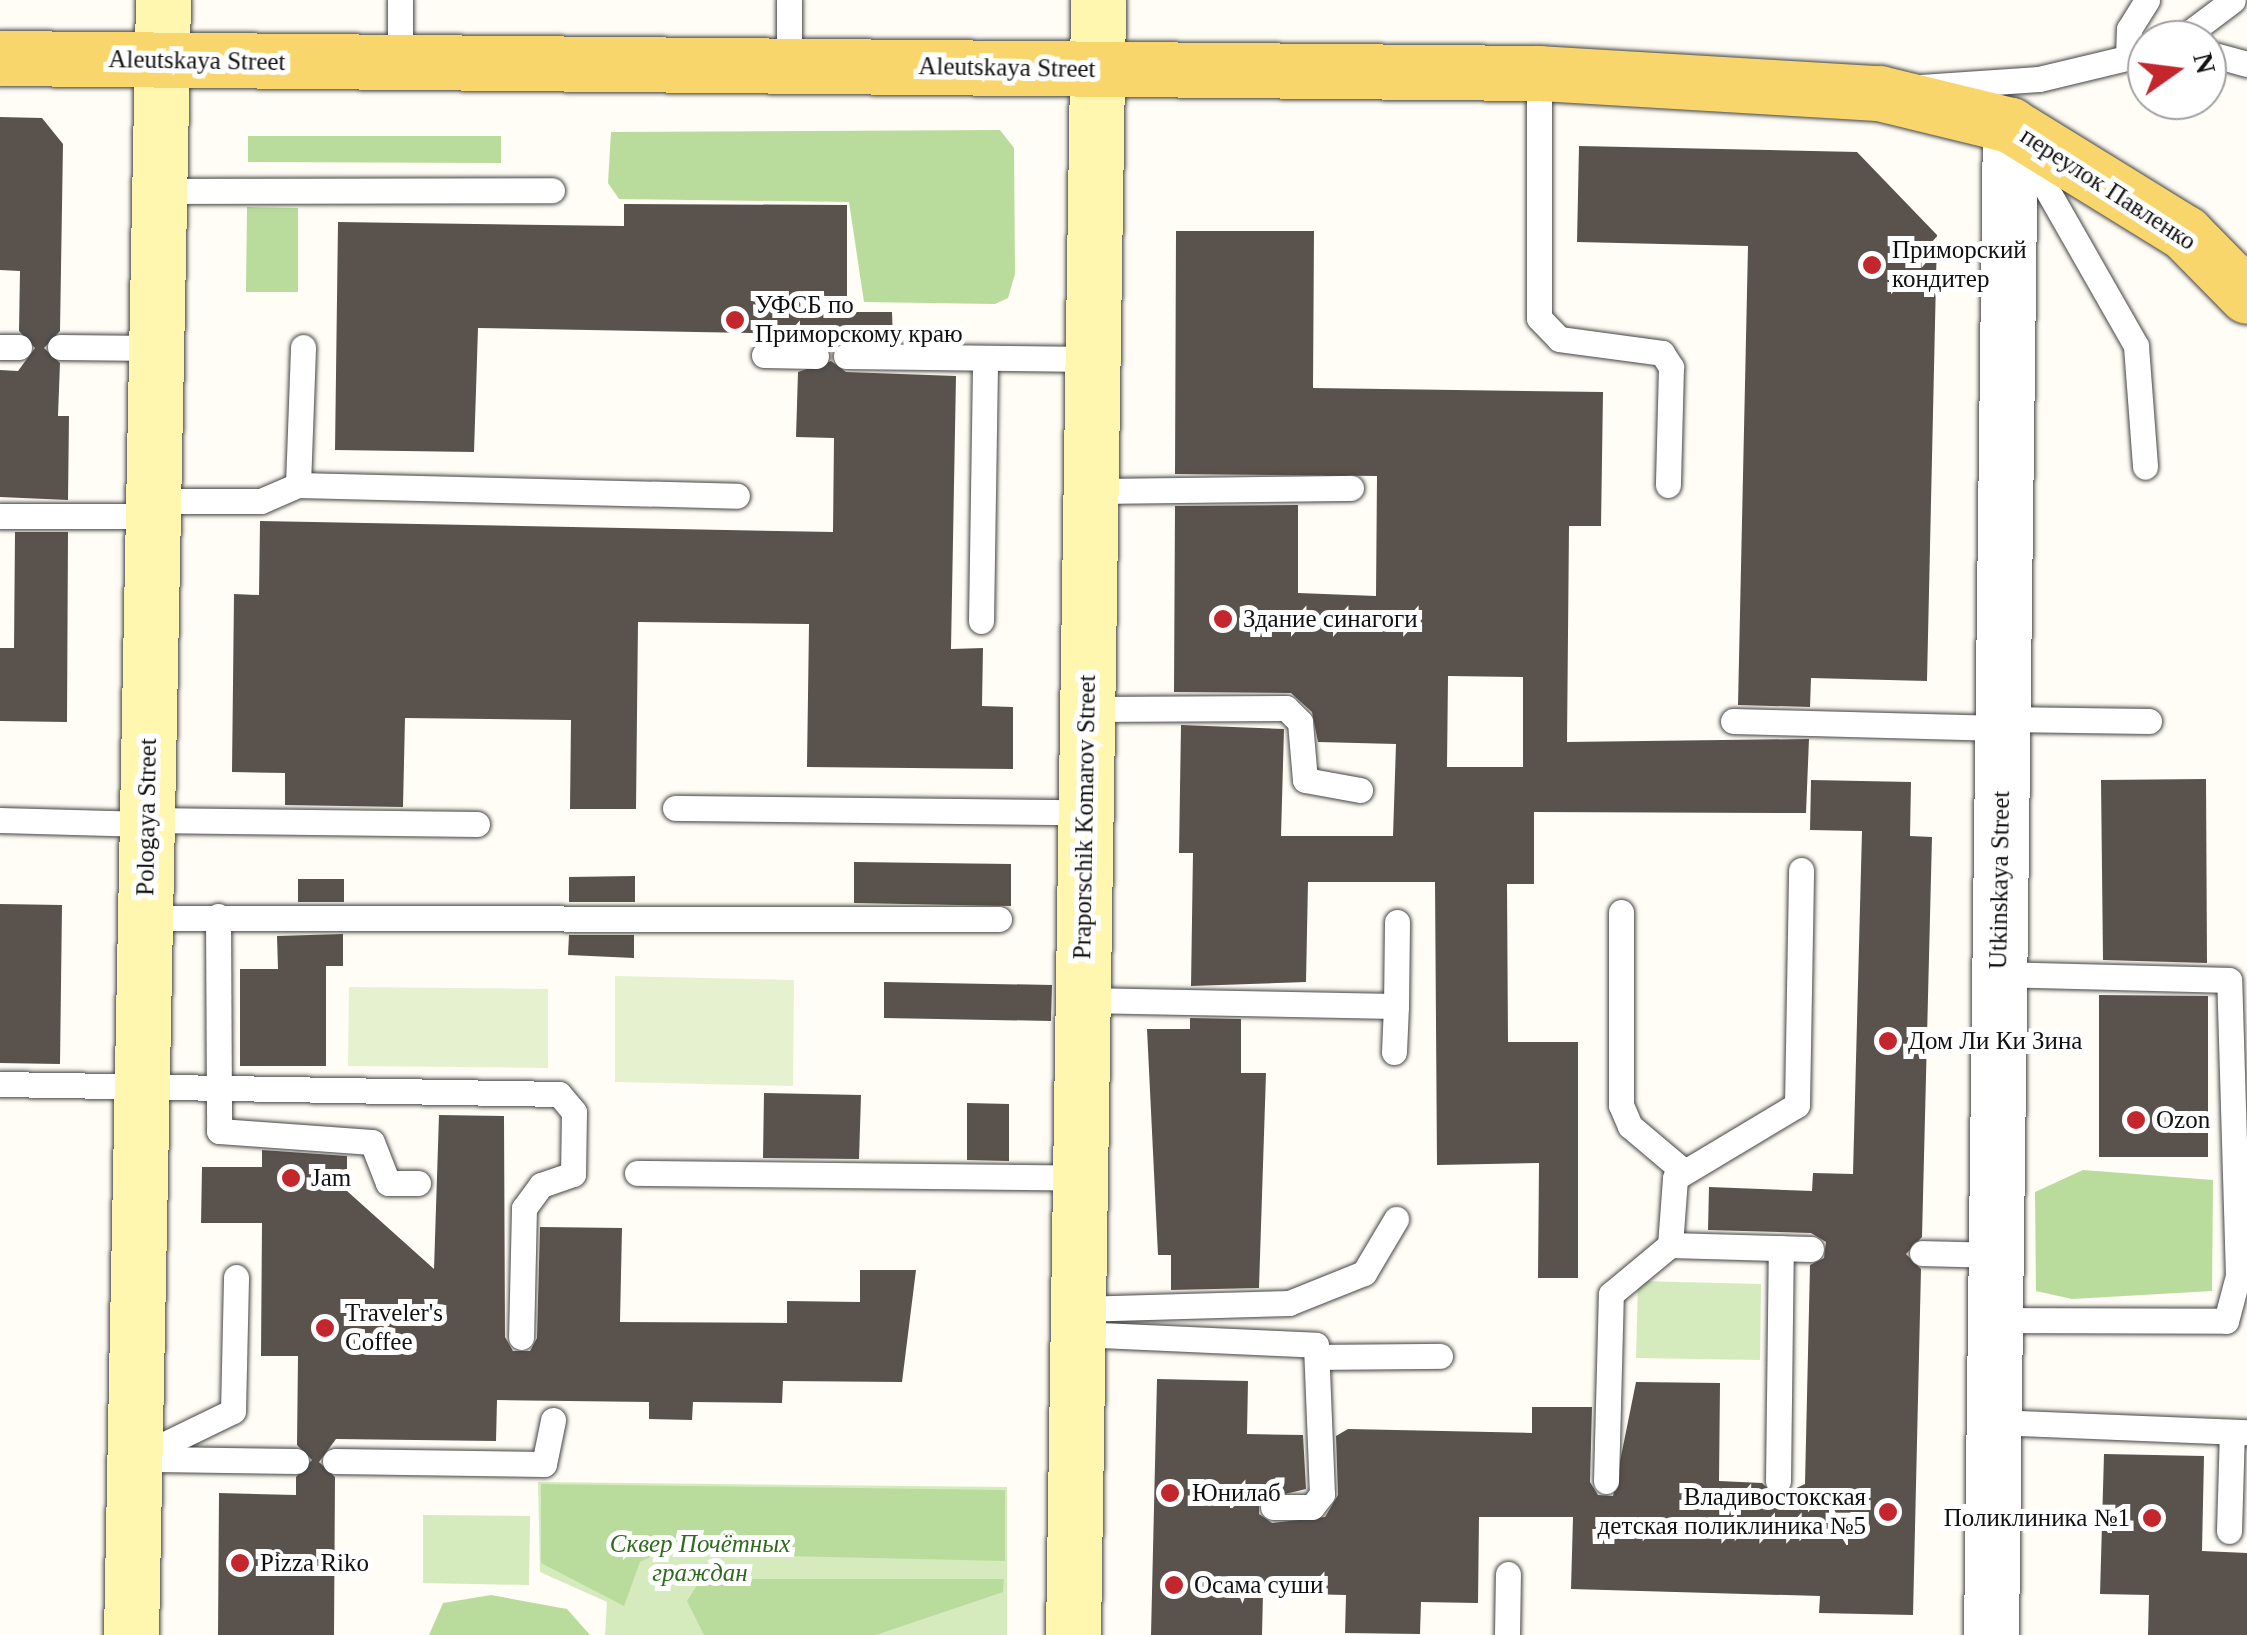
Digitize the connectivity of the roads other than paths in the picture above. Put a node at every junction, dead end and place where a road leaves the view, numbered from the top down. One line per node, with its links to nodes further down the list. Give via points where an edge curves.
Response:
1 (163, 0): 9 (main road, Pologaya Street)
2 (400, 0): 10 (lane)
3 (789, 0): 11 (lane)
4 (1098, 0): 12 (main road, Praporschik Komarov Street)
5 (2233, 0): 6 (lane)
6 (2206, 20)
7 (0, 58): 9 (main road, Aleutskaya Street)
8 (2127, 58): 14 (lane, via 2039,79)
9 (162, 59): 10 (main road, Aleutskaya Street); 16 (main road, Pologaya Street)
10 (400, 66): 11 (main road, Aleutskaya Street)
11 (789, 66): 12 (main road, Aleutskaya Street)
12 (1097, 68): 13 (main road, Aleutskaya Street); 26 (main road, Praporschik Komarov Street)
13 (1539, 73): 14 (main road, Aleutskaya Street); 29 (lane, via 1540,318 1559,338 1662,353 1671,367)
14 (1880, 93): 15 (main road, Aleutskaya Street)
15 (2010, 125): 18 (main road, переулок Павленко, via 2185,233); 27 (lane, via 2136,346); 39 (street, Utkinskaya Street)
16 (159, 190): 17 (lane); 21 (main road, Pologaya Street)
17 (552, 190)
18 (2247, 296)
19 (60, 347): 21 (lane)
20 (303, 347): 28 (lane)
21 (156, 348): 33 (main road, Pologaya Street)
22 (764, 355): 23 (lane)
23 (816, 356)
24 (846, 356): 25 (lane)
25 (985, 358): 26 (lane); 35 (lane)
26 (1092, 359): 31 (main road, Praporschik Komarov Street)
27 (2145, 467)
28 (298, 485): 32 (lane); 33 (lane, via 261,501)
29 (1668, 486)
30 (1352, 488): 31 (lane)
31 (1090, 491): 36 (main road, Praporschik Komarov Street)
32 (737, 496)
33 (153, 508): 34 (lane); 44 (main road, Pologaya Street)
34 (0, 516)
35 (981, 621)
36 (1087, 709): 40 (lane, via 1286,708 1300,722 1305,780); 42 (main road, Praporschik Komarov Street)
37 (2150, 720): 39 (lane)
38 (1733, 721): 39 (lane)
39 (2002, 724): 52 (street, Utkinskaya Street)
40 (1360, 790)
41 (675, 808): 42 (lane)
42 (1085, 812): 53 (main road, Praporschik Komarov Street)
43 (0, 820): 44 (lane)
44 (146, 822): 45 (lane); 49 (main road, Pologaya Street)
45 (478, 824)
46 (1801, 870): 59 (lane, via 1797,1105)
47 (1621, 912): 59 (lane, via 1622,1105 1630,1126)
48 (218, 916): 49 (lane); 50 (lane); 58 (lane)
49 (144, 918): 57 (main road, Pologaya Street)
50 (999, 919)
51 (1397, 922): 54 (lane)
52 (1999, 974): 68 (street, Utkinskaya Street); 70 (lane, via 2229,980 2238,1276 2226,1321)
53 (1082, 1000): 54 (lane); 61 (main road, Praporschik Komarov Street)
54 (1396, 1006): 55 (lane)
55 (1394, 1052)
56 (0, 1084): 57 (lane)
57 (142, 1086): 58 (lane); 78 (main road, Pologaya Street)
58 (218, 1088): 62 (lane, via 224,1138 372,1142 388,1184); 72 (lane, via 559,1094 574,1112 573,1174 541,1185 524,1208)
59 (1682, 1170): 64 (lane)
60 (638, 1174): 61 (lane)
61 (1080, 1178): 71 (main road, Praporschik Komarov Street)
62 (418, 1183)
63 (1396, 1219): 71 (lane, via 1364,1273 1289,1303)
64 (1670, 1246): 65 (lane); 81 (lane, via 1634,1270 1605,1308)
65 (1780, 1248): 66 (lane); 82 (lane)
66 (1810, 1249)
67 (1922, 1252): 68 (lane)
68 (1996, 1255): 70 (street, Utkinskaya Street)
69 (236, 1277): 78 (lane, via 233,1411)
70 (1995, 1320): 76 (street, Utkinskaya Street)
71 (1078, 1321): 74 (lane, via 1316,1345); 87 (main road, Praporschik Komarov Street)
72 (521, 1337)
73 (1440, 1356): 74 (lane)
74 (1323, 1357): 83 (lane, via 1322,1494 1312,1506)
75 (553, 1420): 80 (lane, via 544,1464)
76 (1994, 1422): 77 (lane); 89 (street, Utkinskaya Street)
77 (2240, 1432): 84 (lane)
78 (134, 1459): 79 (lane); 86 (main road, Pologaya Street)
79 (296, 1460)
80 (336, 1461)
81 (1606, 1481)
82 (1778, 1482)
83 (1273, 1506)
84 (2229, 1531)
85 (1508, 1574): 88 (lane)
86 (131, 1635)
87 (1072, 1635)
88 (1507, 1635)
89 (1991, 1635)

